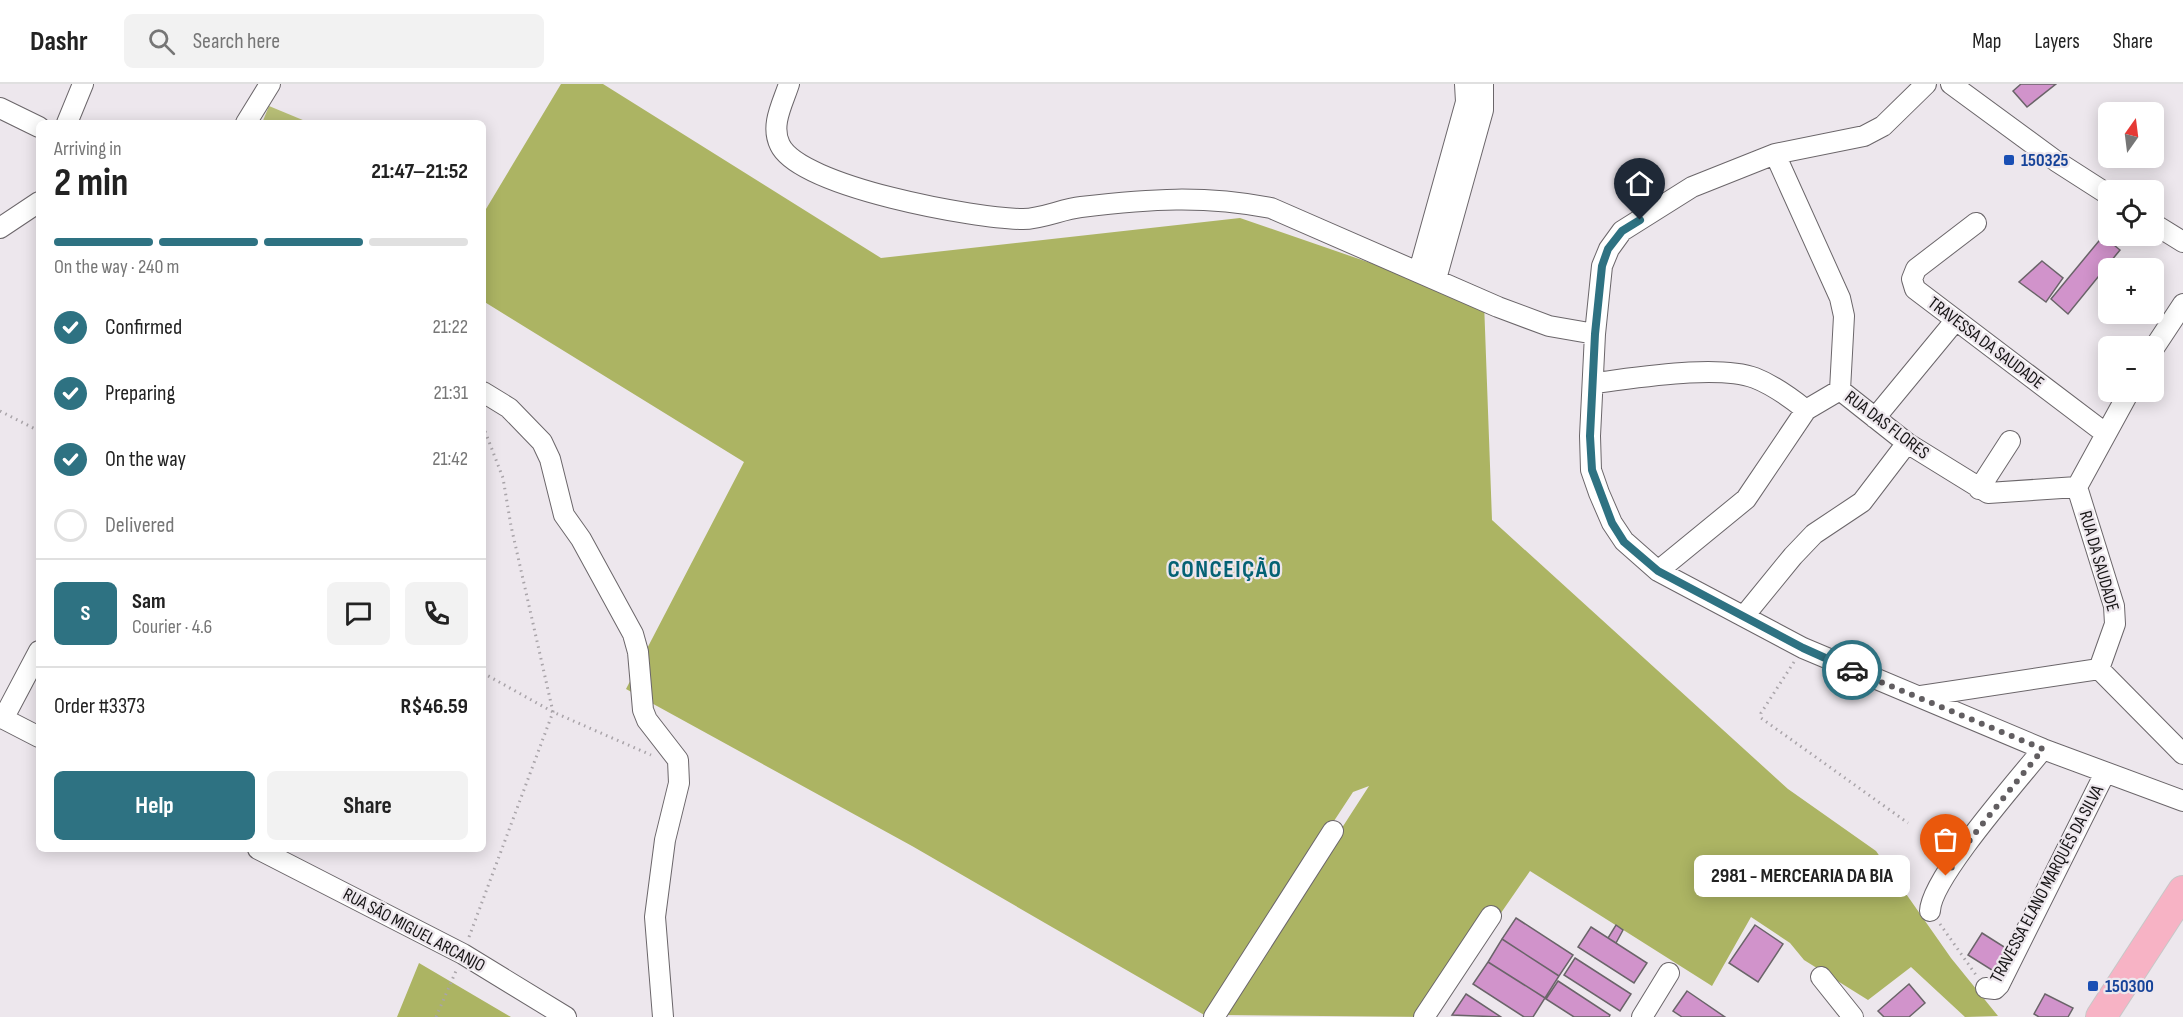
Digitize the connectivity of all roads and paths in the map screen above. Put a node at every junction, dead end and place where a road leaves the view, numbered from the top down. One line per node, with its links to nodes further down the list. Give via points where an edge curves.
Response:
1 (83, 84): 9 (street)
2 (270, 84): 10 (street)
3 (789, 84): 19 (street, via 776,131 779,144 800,167 832,179 963,214 1025,219 1077,208 1178,198 1233,201 1271,208)
4 (1465, 84): 19 (street, via 1466,102)
5 (1483, 84): 19 (street, via 1483,110)
6 (1926, 84): 12 (street, via 1883,126 1864,136)
7 (1951, 84): 13 (street)
8 (0, 108): 11 (street)
9 (69, 120)
10 (248, 120)
11 (36, 126)
12 (1775, 154): 22 (street, via 1692,187 1622,231 1608,249 1602,266); 25 (street, RUA DAS FLORES, via 1840,298 1844,316)
13 (2098, 188)
14 (36, 204): 16 (street)
15 (1976, 223): 21 (street, TRAVESSA DA SAUDADE, via 1916,269 1912,279 1915,289)
16 (0, 228)
17 (2164, 230): 18 (street)
18 (2183, 242)
19 (1428, 275): 22 (street, via 1549,326)
20 (2183, 304): 23 (street)
21 (1955, 321): 30 (street); 32 (street, TRAVESSA DA SAUDADE)
22 (1595, 334): 24 (street)
23 (2162, 336)
24 (1594, 383): 28 (street, via 1683,375 1742,375 1756,379); 38 (street, via 1592,470 1612,523 1624,542)
25 (1840, 390): 28 (street); 30 (street, RUA DAS FLORES)
26 (486, 394): 50 (street, via 509,408 542,442 564,515 633,633 646,720 676,755)
27 (2123, 402): 32 (street)
28 (1806, 410): 38 (street, via 1746,499)
29 (0, 411): 31 (path)
30 (1875, 418): 35 (street, RUA DAS FLORES)
31 (36, 429)
32 (2105, 433): 36 (street)
33 (486, 434): 45 (path, via 502,478)
34 (2010, 441): 37 (street)
35 (1907, 443): 37 (street, RUA DAS FLORES); 39 (street, via 1862,502 1814,534)
36 (2078, 487): 37 (street, RUA DAS FLORES, via 1988,493); 42 (street, RUA DA SAUDADE, via 2114,606 2115,624)
37 (1979, 489)
38 (1658, 571): 39 (street)
39 (1744, 616): 40 (street)
40 (1803, 648): 44 (street); 53 (path, via 1761,718)
41 (36, 656): 46 (street)
42 (2099, 669): 44 (street); 49 (street)
43 (486, 675): 45 (path)
44 (1921, 696): 48 (street)
45 (554, 712): 50 (path); 59 (path)
46 (2, 718): 47 (street)
47 (36, 735)
48 (2043, 749): 51 (street); 57 (street, via 1972,837 1933,895)
49 (2183, 754)
50 (680, 768): 65 (street, via 655,917)
51 (2105, 774): 52 (street); 62 (street, TRAVESSA ELANO MARQUÊS DA SILVA, via 1999,985)
52 (2183, 801)
53 (1908, 823)
54 (1333, 831): 66 (street)
55 (264, 852): 59 (street, RUA SÃO MIGUEL ARCANJO)
56 (2183, 891): 70 (main road)
57 (1930, 910): 62 (path)
58 (1491, 916): 67 (street)
59 (463, 954): 63 (path); 64 (street, RUA SÃO MIGUEL ARCANJO)
60 (1669, 973): 68 (street)
61 (1821, 977): 69 (street)
62 (1986, 988)
63 (436, 1017)
64 (566, 1017)
65 (663, 1017)
66 (1214, 1017)
67 (1424, 1017)
68 (1642, 1017)
69 (1853, 1017)
70 (2101, 1017)

